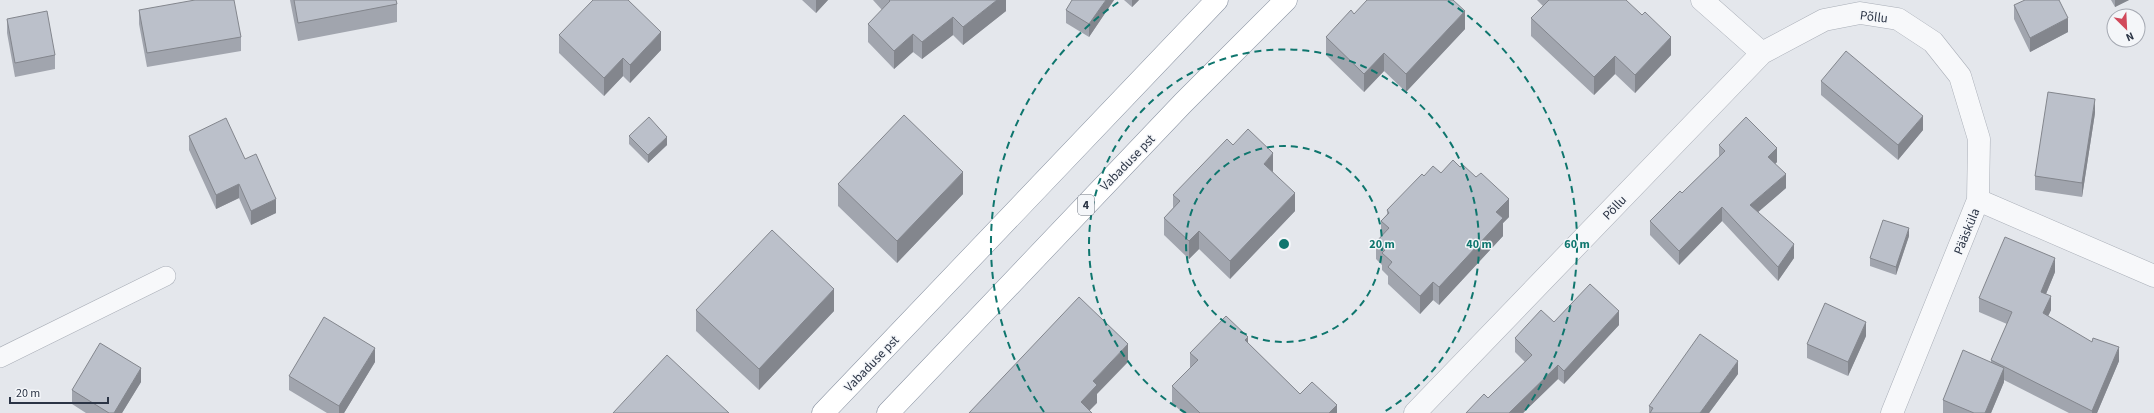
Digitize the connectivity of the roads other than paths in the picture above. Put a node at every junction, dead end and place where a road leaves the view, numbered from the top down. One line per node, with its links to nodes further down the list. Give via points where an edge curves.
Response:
1 (1217, 0): 10 (highway, Vabaduse pst)
2 (1286, 0): 11 (highway, Vabaduse pst / 4, via 1183,103)
3 (1702, 0): 5 (street)
4 (1898, 19): 5 (street, Põllu, via 1860,13 1824,20); 6 (street, Pääsküla, via 1933,42 1960,76 1979,139)
5 (1762, 53): 12 (street, Põllu)
6 (1978, 200): 8 (street); 13 (street, Pääsküla)
7 (166, 276): 9 (lane)
8 (2154, 276)
9 (0, 358)
10 (823, 413)
11 (888, 413)
12 (1415, 413)
13 (1892, 413)

